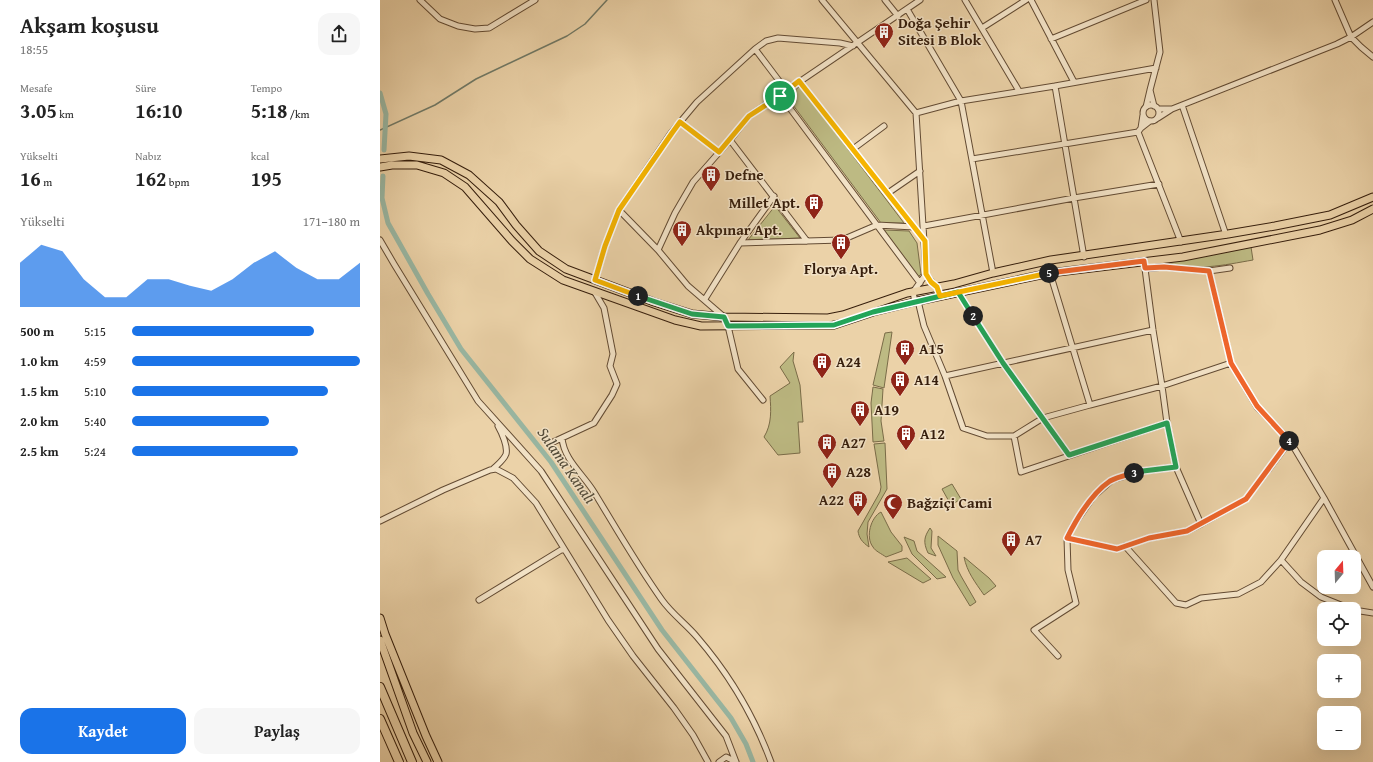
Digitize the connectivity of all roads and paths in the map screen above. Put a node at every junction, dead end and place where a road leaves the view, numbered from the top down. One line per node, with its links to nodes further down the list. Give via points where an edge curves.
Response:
1 (420, 0): 2 (street, via 440,19 475,29 489,28)
2 (535, 0)
3 (822, 0): 18 (street)
4 (885, 0): 13 (street)
5 (920, 0): 12 (street)
6 (965, 0): 15 (street)
7 (1026, 0): 15 (street)
8 (1031, 0): 17 (street)
9 (1146, 0): 17 (street)
10 (1154, 0): 21 (street, via 1160,52)
11 (1335, 0): 16 (street)
12 (907, 9): 13 (street); 29 (street)
13 (898, 16): 18 (street)
14 (1373, 22): 16 (street)
15 (982, 28): 27 (street)
16 (1351, 37): 20 (street); 30 (street)
17 (1051, 38): 23 (street)
18 (855, 45): 19 (street, via 778,38 766,41); 22 (street); 34 (street)
19 (754, 49): 25 (street); 38 (street, via 697,102)
20 (1373, 57)
21 (1156, 68): 23 (street); 26 (street)
22 (799, 81): 25 (street); 43 (street)
23 (1074, 82): 24 (street)
24 (1055, 86): 27 (street); 42 (street)
25 (786, 90): 28 (street)
26 (1150, 90): 31 (street); 32 (street, via 1151,100)
27 (1019, 91): 29 (street)
28 (780, 96): 41 (street, via 749,116); 57 (street)
29 (961, 101): 34 (street); 46 (street)
30 (1182, 105): 33 (street); 60 (street)
31 (1146, 107): 32 (street); 35 (street)
32 (1156, 107): 33 (street); 36 (street)
33 (1172, 109): 36 (street)
34 (916, 113): 48 (street)
35 (1143, 115): 37 (street); 40 (street)
36 (1158, 118): 37 (street)
37 (1150, 121): 40 (street)
38 (680, 122): 44 (street); 55 (street)
39 (884, 126): 43 (street)
40 (1139, 130): 42 (street); 49 (street)
41 (730, 140): 44 (street); 51 (street)
42 (1065, 144): 46 (street); 53 (street)
43 (853, 149): 50 (street)
44 (719, 152): 66 (street, via 693,182)
45 (380, 159): 74 (main road, via 409,156 441,160 469,175 499,202 539,251 566,269)
46 (972, 160): 56 (street)
47 (380, 167): 77 (main road, via 417,165 444,173 465,187 530,259 563,280)
48 (920, 171): 50 (street); 59 (street)
49 (1159, 184): 53 (street); 64 (street)
50 (888, 193): 58 (street)
51 (774, 196): 62 (street); 65 (street)
52 (1373, 196): 60 (main road, via 1330,215)
53 (1074, 198): 56 (street); 67 (street)
54 (1373, 209): 68 (main road, via 1352,220 1320,230)
55 (619, 210): 66 (street); 74 (street)
56 (983, 215): 59 (street); 71 (street)
57 (877, 225): 58 (street); 62 (street, via 842,240); 75 (street)
58 (914, 226): 63 (street)
59 (924, 226): 63 (street)
60 (1226, 235): 64 (main road)
61 (380, 240): 93 (street, via 478,401)
62 (807, 241): 65 (street)
63 (925, 241): 73 (street)
64 (1181, 242): 67 (main road)
65 (740, 243): 81 (street)
66 (658, 250): 81 (street, via 688,286)
67 (1084, 256): 71 (main road, via 1051,260)
68 (1145, 265): 70 (street); 72 (main road); 85 (street)
69 (1230, 268): 70 (street)
70 (1209, 271): 88 (street)
71 (993, 273): 76 (main road)
72 (1050, 273): 79 (main road); 86 (street)
73 (926, 274): 75 (street); 76 (street)
74 (595, 280): 83 (main road, via 692,314)
75 (920, 283): 78 (street)
76 (937, 287): 78 (main road); 80 (street)
77 (593, 290): 84 (main road, via 675,320 701,326); 97 (street, via 604,308 613,354 610,366 617,384 594,423)
78 (913, 292): 82 (street); 83 (main road, via 828,318)
79 (958, 292): 80 (main road); 87 (street)
80 (940, 296): 82 (main road)
81 (705, 299): 83 (street)
82 (916, 301): 84 (main road, via 834,325); 89 (street)
83 (724, 317): 84 (street)
84 (728, 326): 91 (street, via 738,369)
85 (1153, 330): 86 (street); 90 (street)
86 (1072, 348): 87 (street); 92 (street)
87 (1003, 363): 89 (street); 94 (street)
88 (1231, 363): 90 (street); 98 (street, via 1257,406)
89 (945, 376): 96 (street, via 963,428 987,436)
90 (1162, 386): 92 (street); 95 (street)
91 (763, 400)
92 (1090, 405): 94 (street)
93 (490, 414): 102 (street, via 500,429 506,450 505,456); 126 (street, via 540,471 658,649 726,736)
94 (1043, 418): 96 (street); 100 (street)
95 (1167, 423): 100 (street); 101 (street)
96 (1014, 436): 100 (street, via 1021,472)
97 (562, 438): 99 (street); 127 (street, via 562,444 572,465 589,483 662,600 696,637 743,700 762,737)
98 (1290, 441): 103 (street); 105 (street, via 1246,499)
99 (551, 443)
100 (1069, 455)
101 (1176, 467): 105 (street); 106 (street, via 1143,471 1112,480 1093,497)
102 (493, 470): 104 (street, via 443,490); 108 (street, via 513,478 536,503)
103 (1324, 498): 109 (street); 110 (street)
104 (380, 521)
105 (1201, 524): 107 (street, via 1187,531 1149,538)
106 (1067, 538): 107 (street, via 1117,549); 117 (street, via 1068,570 1076,603 1034,630)
107 (1125, 546): 109 (street, via 1176,603 1186,605 1201,598 1238,594 1261,582)
108 (564, 550): 111 (street); 124 (street, via 608,620 674,708)
109 (1281, 560): 112 (street, via 1301,582 1321,597)
110 (1373, 587)
111 (479, 600)
112 (1333, 602)
113 (1361, 611): 114 (street)
114 (1373, 613)
115 (380, 618): 123 (main road)
116 (380, 640): 122 (main road, via 413,733)
117 (1058, 656)
118 (380, 687): 121 (highway)
119 (380, 720): 120 (highway)
120 (400, 762)
121 (412, 762)
122 (427, 762)
123 (438, 762)
124 (708, 762)
125 (719, 762): 126 (street, via 726,757)
126 (736, 762)
127 (771, 762)

